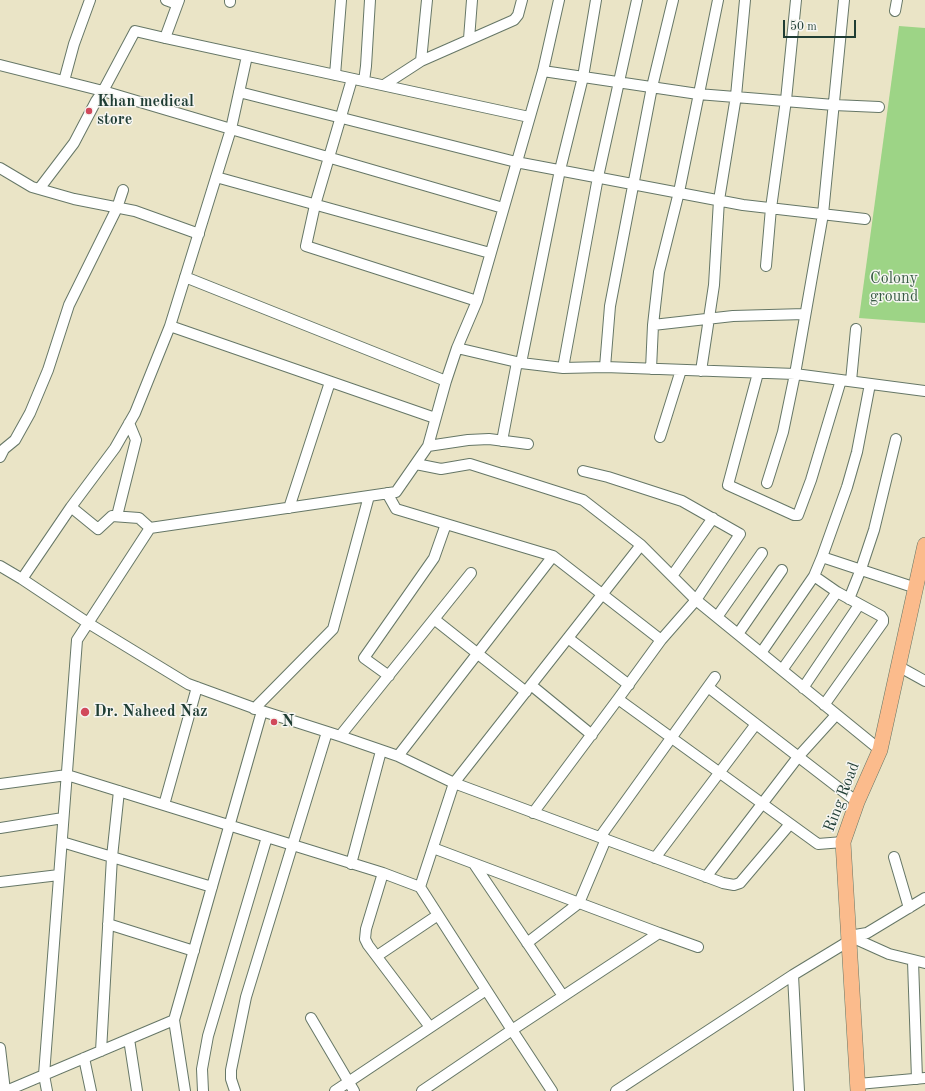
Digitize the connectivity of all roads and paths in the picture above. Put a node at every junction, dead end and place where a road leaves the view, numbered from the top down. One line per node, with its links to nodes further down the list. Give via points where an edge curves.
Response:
1 (90, 0): 28 (street)
2 (166, 0): 17 (street)
3 (341, 0): 25 (street)
4 (370, 0): 29 (street)
5 (427, 0): 22 (street)
6 (472, 0): 20 (street)
7 (522, 0): 20 (street, via 518,16 514,20)
8 (559, 0): 24 (street)
9 (596, 0): 26 (street)
10 (636, 0): 30 (street)
11 (673, 0): 32 (street)
12 (718, 0): 35 (street)
13 (745, 0): 36 (street)
14 (796, 0): 37 (street)
15 (844, 0): 38 (street)
16 (897, 0): 18 (street)
17 (178, 2): 19 (street)
18 (895, 11)
19 (165, 38): 21 (street); 33 (street, via 135,31)
20 (469, 39): 22 (street)
21 (247, 56): 25 (street); 34 (street)
22 (421, 61): 31 (street)
23 (0, 65): 28 (street)
24 (543, 71): 26 (street); 40 (street)
25 (335, 75): 27 (street)
26 (583, 77): 30 (street); 46 (street)
27 (352, 79): 29 (street); 41 (street)
28 (64, 81): 33 (street)
29 (364, 81): 31 (street)
30 (619, 82): 32 (street); 48 (street)
31 (384, 85): 40 (street)
32 (652, 87): 35 (street); 49 (street)
33 (103, 91): 42 (street); 50 (street, via 74,143)
34 (239, 92): 41 (street); 42 (street)
35 (698, 94): 36 (street); 52 (street)
36 (736, 96): 37 (street); 53 (street)
37 (786, 100): 38 (street); 57 (street)
38 (834, 105): 39 (street); 58 (street)
39 (879, 107)
40 (529, 116): 44 (street)
41 (341, 118): 43 (street); 44 (street)
42 (231, 129): 43 (street); 47 (street)
43 (329, 158): 54 (street); 56 (street)
44 (516, 162): 46 (street); 56 (street)
45 (0, 168): 50 (street)
46 (560, 170): 48 (street); 71 (street)
47 (216, 177): 54 (street); 60 (street)
48 (598, 177): 49 (street); 73 (street)
49 (634, 184): 52 (street); 72 (street, via 610,306)
50 (39, 189): 55 (street)
51 (123, 190): 55 (street)
52 (679, 192): 53 (street); 67 (street, via 659,272)
53 (719, 200): 57 (street); 66 (street, via 714,285)
54 (315, 205): 61 (street); 64 (street, via 306,246)
55 (117, 208): 60 (street, via 135,211); 91 (street, via 69,305 48,370 30,413 15,440 4,449)
56 (503, 208): 61 (street)
57 (772, 208): 58 (street); 62 (street)
58 (823, 214): 59 (street); 65 (street)
59 (865, 219)
60 (199, 234): 63 (street)
61 (490, 253): 64 (street)
62 (766, 266)
63 (185, 277): 68 (street); 79 (street)
64 (477, 301): 70 (street)
65 (805, 314): 66 (street); 78 (street)
66 (709, 318): 67 (street); 76 (street)
67 (653, 325): 74 (street)
68 (170, 326): 81 (street); 85 (street)
69 (856, 329): 80 (street)
70 (457, 348): 71 (street); 79 (street)
71 (519, 363): 73 (street); 88 (street)
72 (604, 367): 73 (street); 74 (street)
73 (563, 368)
74 (651, 369): 75 (street)
75 (681, 370): 76 (street); 86 (street)
76 (701, 371): 77 (street)
77 (758, 373): 78 (street); 80 (street, via 728,485 794,515 798,515)
78 (795, 374): 80 (street); 94 (street, via 783,432)
79 (446, 381): 84 (street)
80 (846, 381): 82 (street)
81 (330, 382): 84 (street); 98 (street)
82 (870, 384): 83 (street); 107 (street, via 857,452)
83 (925, 391)
84 (435, 418): 90 (street)
85 (129, 423): 97 (street, via 115,448); 99 (street, via 136,440)
86 (660, 437)
87 (896, 439): 109 (street, via 874,530)
88 (502, 441): 89 (street); 90 (street, via 468,440)
89 (528, 444)
90 (428, 446): 92 (street)
91 (0, 457)
92 (416, 464): 95 (street, via 396,492); 103 (street, via 441,469 470,464 583,500)
93 (583, 471): 100 (street, via 682,501)
94 (767, 483)
95 (387, 494): 96 (street); 101 (street, via 396,509)
96 (369, 496): 98 (street); 141 (street, via 333,629)
97 (71, 507): 99 (street, via 98,530 112,516); 114 (street)
98 (290, 508): 102 (street)
99 (117, 516): 102 (street, via 139,518)
100 (713, 518): 112 (street); 119 (street, via 740,534)
101 (446, 524): 106 (street); 131 (street, via 434,558 364,658)
102 (150, 528): 123 (street)
103 (641, 544): 112 (street); 117 (street)
104 (925, 545): 115 (highway, Ring Road)
105 (762, 553): 121 (street)
106 (553, 556): 117 (street); 127 (street)
107 (822, 557): 109 (street); 113 (street)
108 (0, 566): 114 (street)
109 (861, 569): 115 (street); 118 (street)
110 (782, 570): 124 (street)
111 (471, 573): 122 (street)
112 (672, 576): 119 (street)
113 (814, 576): 116 (street); 128 (street)
114 (22, 579): 123 (street)
115 (916, 588): 129 (highway, Ring Road)
116 (836, 592): 118 (street); 130 (street)
117 (602, 594): 125 (street); 126 (street)
118 (849, 599): 120 (street)
119 (696, 600): 121 (street); 126 (street)
120 (859, 605): 138 (street); 140 (street, via 881,616 883,622)
121 (717, 617): 124 (street)
122 (434, 619): 127 (street); 131 (street)
123 (88, 623): 135 (street); 153 (street, via 77,640)
124 (738, 634): 128 (street)
125 (568, 638): 134 (street); 137 (street)
126 (661, 640): 134 (street)
127 (477, 653): 137 (street); 150 (street)
128 (761, 653): 130 (street)
129 (898, 666): 133 (street); 149 (highway, Ring Road)
130 (782, 670): 138 (street)
131 (389, 676): 146 (street)
132 (715, 677): 136 (street)
133 (925, 681)
134 (629, 685): 139 (street)
135 (197, 687): 141 (street); 159 (street)
136 (708, 687): 143 (street); 147 (street)
137 (528, 688): 145 (street); 154 (street)
138 (803, 688): 140 (street)
139 (618, 699): 145 (street); 147 (street)
140 (824, 705): 142 (street)
141 (258, 710): 144 (street); 163 (street)
142 (836, 714): 149 (street); 151 (street)
143 (756, 724): 151 (street); 152 (street)
144 (327, 732): 146 (street); 169 (street)
145 (592, 735): 160 (street)
146 (340, 736): 148 (street)
147 (672, 738): 152 (street); 166 (street)
148 (381, 750): 150 (street); 174 (street)
149 (880, 750): 157 (highway, Ring Road)
150 (398, 756): 154 (street)
151 (798, 757): 157 (street); 158 (street)
152 (719, 772): 158 (street); 173 (street)
153 (67, 775): 155 (street); 156 (street); 161 (street)
154 (454, 783): 160 (street); 170 (street)
155 (0, 784)
156 (119, 791): 159 (street); 171 (street)
157 (857, 802): 168 (highway, Ring Road)
158 (762, 803): 162 (street); 178 (street)
159 (164, 805): 163 (street)
160 (533, 812): 166 (street)
161 (64, 818): 164 (street); 167 (street)
162 (790, 824): 168 (street, via 818,844); 178 (street, via 740,883 734,885)
163 (229, 826): 165 (street); 180 (street)
164 (0, 828)
165 (267, 838): 169 (street); 215 (street, via 208,1036 202,1069)
166 (603, 838): 173 (street); 183 (street)
167 (62, 842): 171 (street); 176 (street)
168 (843, 842): 188 (highway, Ring Road)
169 (292, 845): 174 (street); 216 (street, via 246,997 231,1070)
170 (433, 848): 175 (street); 181 (street)
171 (112, 857): 180 (street); 186 (street)
172 (894, 857): 184 (street)
173 (655, 858): 178 (street)
174 (351, 864): 177 (street)
175 (474, 864): 183 (street); 189 (street)
176 (59, 874): 179 (street); 206 (street)
177 (382, 874): 181 (street); 192 (street, via 365,939)
178 (706, 877)
179 (0, 882)
180 (212, 887): 191 (street)
181 (420, 887): 185 (street)
182 (925, 898): 184 (street)
183 (579, 903): 187 (street); 189 (street)
184 (909, 908): 188 (street, via 867,933)
185 (438, 915): 192 (street); 196 (street)
186 (108, 924): 191 (street); 204 (street)
187 (659, 934): 190 (street); 197 (street)
188 (849, 938): 193 (street); 195 (street); 209 (highway, Ring Road)
189 (527, 943): 197 (street)
190 (698, 948)
191 (194, 951): 199 (street)
192 (377, 956): 200 (street)
193 (914, 961): 194 (street); 207 (street)
194 (925, 964)
195 (793, 975): 221 (street); 222 (street)
196 (486, 990): 200 (street); 201 (street)
197 (563, 996): 201 (street)
198 (311, 1018): 208 (street)
199 (174, 1020): 202 (street); 214 (street)
200 (430, 1027): 208 (street)
201 (512, 1030): 219 (street); 220 (street)
202 (129, 1039): 204 (street); 213 (street)
203 (0, 1048): 210 (street)
204 (101, 1051): 205 (street)
205 (84, 1058): 206 (street); 212 (street)
206 (44, 1075): 210 (street); 211 (street)
207 (921, 1079): 209 (street)
208 (348, 1082): 217 (street); 218 (street)
209 (858, 1088)
210 (6, 1091)
211 (47, 1091)
212 (91, 1091)
213 (137, 1091)
214 (185, 1091)
215 (203, 1091)
216 (235, 1091)
217 (335, 1091)
218 (354, 1091)
219 (422, 1091)
220 (552, 1091)
221 (616, 1091)
222 (800, 1091)

